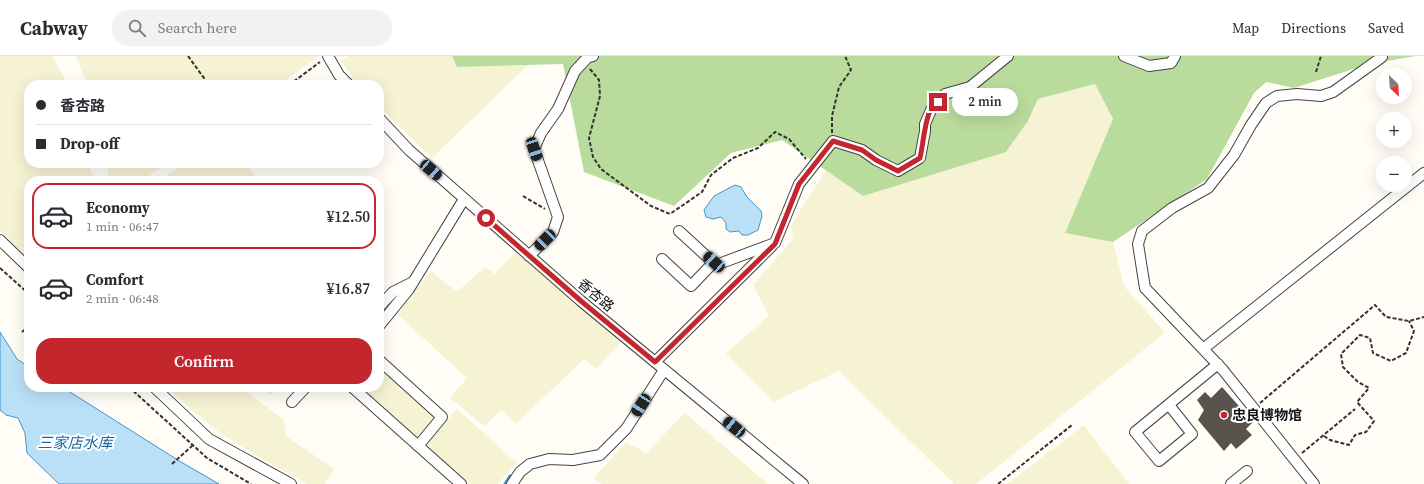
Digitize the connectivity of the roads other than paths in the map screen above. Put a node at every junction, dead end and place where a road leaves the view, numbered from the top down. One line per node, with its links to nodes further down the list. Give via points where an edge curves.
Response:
1 (593, 56): 14 (street, via 588,57 575,71 558,108 540,133 534,149 558,217 553,232)
2 (1008, 56): 13 (street, via 970,87 945,94 931,110 920,158 898,171 862,150 833,141 799,184)
3 (1124, 56): 4 (street, via 1149,66 1171,63)
4 (1174, 56)
5 (1382, 57): 21 (street, via 1333,92 1321,96 1277,96 1266,103 1234,155 1208,188 1172,208 1142,231 1138,244 1145,288)
6 (324, 58): 7 (street)
7 (344, 80)
8 (384, 123): 10 (street, 香杏路, via 409,150)
9 (1424, 173): 21 (street)
10 (464, 199): 14 (street, 香杏路); 18 (street)
11 (679, 231): 16 (street)
12 (0, 240): 17 (street)
13 (775, 244): 16 (street, via 716,265); 22 (street)
14 (530, 256): 22 (street, 香杏路)
15 (662, 259): 16 (street, via 692,286)
16 (714, 262)
17 (24, 263)
18 (414, 282): 19 (street, via 393,292); 20 (street)
19 (384, 302)
20 (384, 320)
21 (1203, 349): 23 (street)
22 (655, 362): 25 (street, 香杏路)
23 (1218, 364): 30 (street); 38 (street)
24 (384, 365): 31 (street, via 442,417)
25 (664, 370): 35 (street, via 626,429 600,455 573,460 548,459 530,464 520,472); 36 (street, 香杏路)
26 (159, 392): 33 (street, via 209,439)
27 (301, 392): 29 (street)
28 (358, 392): 31 (street)
29 (292, 402)
30 (1169, 405): 30 (street, via 1135,432 1159,461 1192,434)
31 (418, 446): 34 (street)
32 (1247, 471): 37 (street)
33 (291, 484)
34 (461, 484)
35 (512, 484)
36 (803, 484)
37 (1231, 484)
38 (1314, 484)

